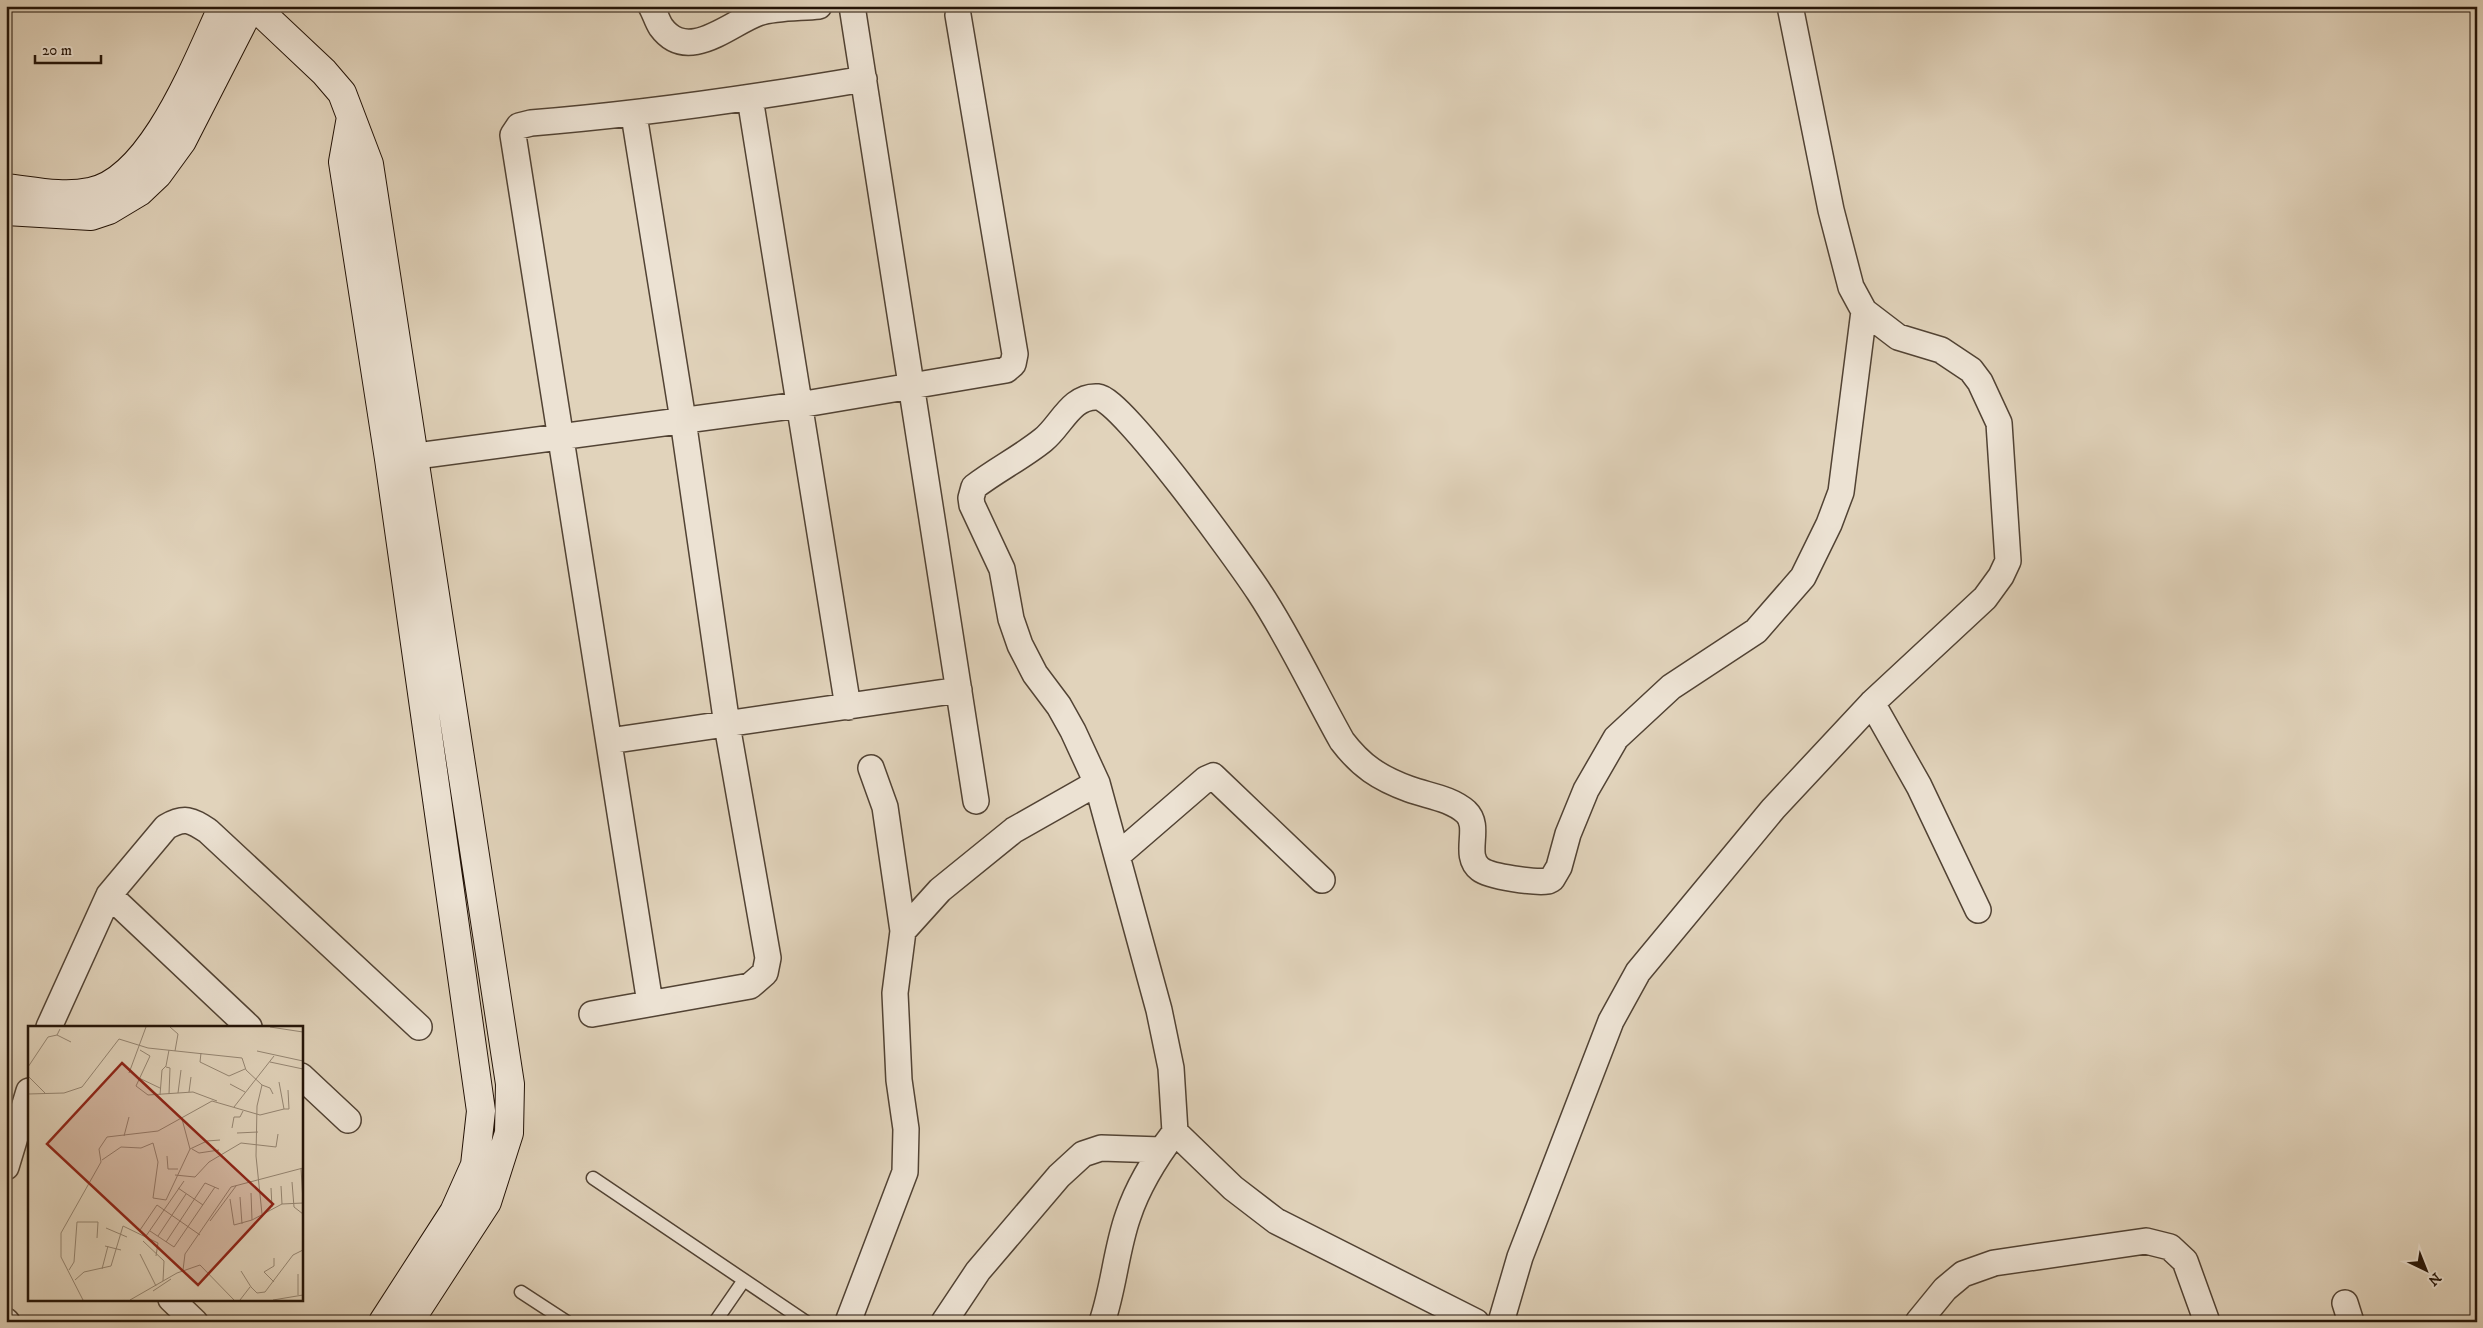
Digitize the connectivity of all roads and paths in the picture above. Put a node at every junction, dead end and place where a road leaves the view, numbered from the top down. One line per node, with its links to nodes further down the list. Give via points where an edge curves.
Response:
1 (223, 6): 11 (street, via 182,94 148,150 131,168 109,184 90,192 54,193)
2 (253, 6): 12 (street, via 182,141 158,174 139,192 109,210 91,216); 18 (street, via 324,72 342,94 369,164)
3 (651, 6): 4 (street, via 662,28 679,41 692,42 711,38 758,13)
4 (819, 6)
5 (852, 6): 8 (street)
6 (1790, 6): 13 (street, via 1831,210 1851,287)
7 (958, 14): 14 (street, via 1015,354 1013,364 1006,370)
8 (864, 79): 9 (street); 14 (street)
9 (750, 98): 10 (street); 15 (street)
10 (634, 114): 16 (street); 17 (street, via 531,123 519,126 513,135)
11 (6, 188)
12 (6, 210)
13 (1864, 311): 20 (street, via 1898,337 1941,350 1971,370 1980,382 1999,423 2008,561 1985,598); 25 (street, via 1841,492 1803,577 1756,631 1671,687 1616,738 1586,790 1555,875 1543,882 1488,873 1479,868 1472,855 1472,821 1467,813 1445,800 1408,789 1369,771 1356,759 1342,741 1260,593 1212,525 1107,400 1098,397 1074,405 1044,440 974,487 971,498 1002,570 1011,619 1020,645 1073,731)
14 (912, 384): 15 (street); 19 (street)
15 (799, 405): 16 (street); 21 (street)
16 (683, 420): 17 (street); 22 (street)
17 (561, 436): 18 (street); 23 (street)
18 (400, 458): 48 (street, via 481,1112 475,1165 457,1204); 49 (street, via 510,1084 509,1133 487,1202)
19 (959, 690): 21 (street); 26 (street)
20 (1872, 703): 30 (street, via 1919,786); 57 (street, via 1773,809 1638,972 1611,1021 1520,1257)
21 (848, 707): 22 (street)
22 (727, 725): 23 (street); 32 (street, via 768,958 765,973 750,986)
23 (609, 741): 32 (street)
24 (871, 768): 31 (street, via 884,807)
25 (1096, 783): 27 (street); 31 (street, via 1000,840 940,890)
26 (976, 801)
27 (1118, 855): 28 (street, via 1213,776); 40 (street, via 1171,1068)
28 (1322, 880)
29 (109, 895): 34 (street); 35 (street); 36 (street, via 166,827 178,820 192,821 208,831)
30 (1978, 910)
31 (903, 930): 53 (street, via 895,993 899,1080 906,1130 905,1172)
32 (650, 1003): 33 (street)
33 (592, 1014)
34 (55, 1023)
35 (248, 1026)
36 (419, 1027)
37 (302, 1077): 39 (street)
38 (28, 1094): 41 (street)
39 (348, 1120)
40 (1168, 1141): 54 (street, via 1101,1148 1083,1154 1059,1176 978,1271); 55 (street, via 1139,1189 1127,1217); 56 (street, via 1276,1221)
41 (9, 1158): 42 (street)
42 (28, 1165)
43 (592, 1178): 44 (lane)
44 (744, 1280): 51 (lane); 52 (lane)
45 (521, 1292): 50 (lane)
46 (172, 1300): 47 (street)
47 (195, 1322)
48 (384, 1322)
49 (409, 1322)
50 (567, 1322)
51 (715, 1322)
52 (806, 1322)
53 (848, 1322)
54 (944, 1322)
55 (1102, 1322)
56 (1476, 1322)
57 (1501, 1322)
58 (1918, 1322): 59 (street, via 1945,1289 1963,1274 1986,1265 2146,1241 2170,1247 2185,1261)
59 (2207, 1322)

